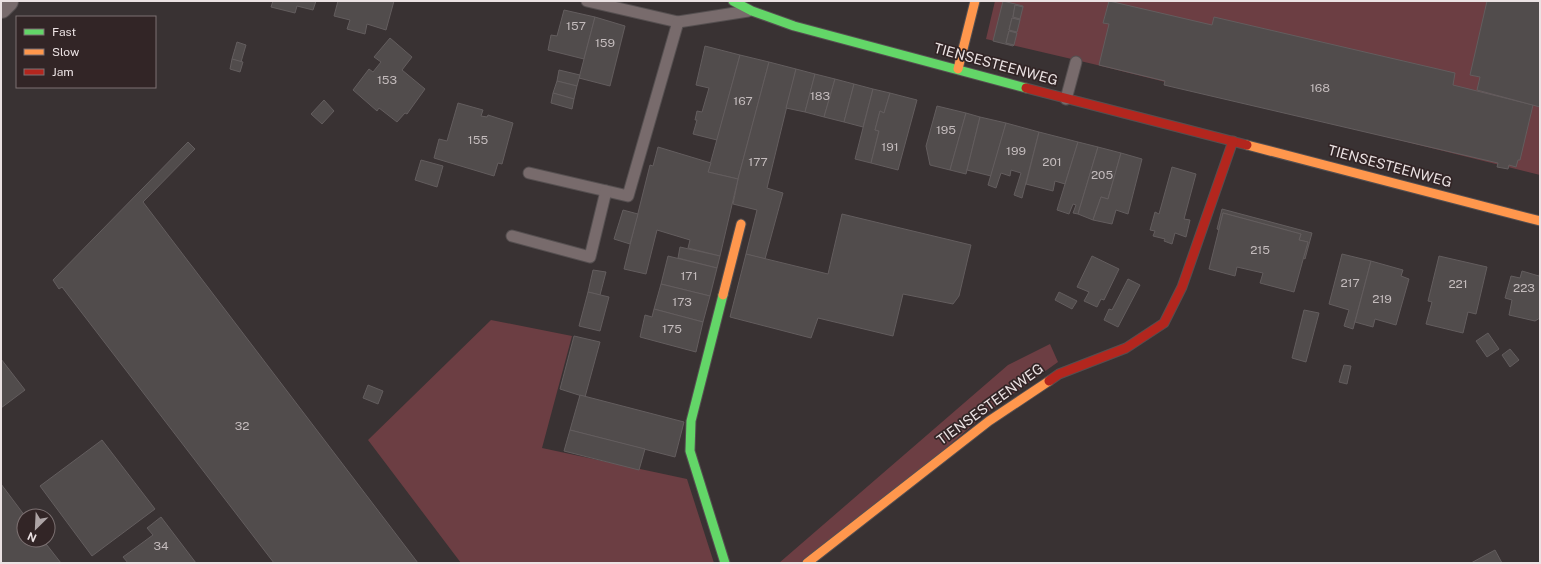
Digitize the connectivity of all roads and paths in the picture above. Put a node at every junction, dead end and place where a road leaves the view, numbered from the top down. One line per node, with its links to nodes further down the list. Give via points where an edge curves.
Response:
1 (7, 1): 5 (street)
2 (587, 1): 7 (lane, TIENSESTEENWEG)
3 (733, 1): 6 (street, TIENSESTEENWEG)
4 (975, 1): 9 (street)
5 (1, 7)
6 (752, 11): 7 (lane, TIENSESTEENWEG); 9 (street, TIENSESTEENWEG, via 794,26)
7 (678, 22): 13 (lane, via 628,196)
8 (1076, 62): 10 (lane)
9 (958, 69): 10 (street, TIENSESTEENWEG)
10 (1066, 99): 11 (street, TIENSESTEENWEG)
11 (1233, 141): 14 (street, TIENSESTEENWEG); 18 (street, TIENSESTEENWEG, via 1182,287 1164,322 1126,348 1059,374 989,421)
12 (529, 173): 13 (lane)
13 (606, 191): 16 (lane, via 590,257)
14 (1540, 221)
15 (741, 224): 17 (street, via 691,421 690,451)
16 (512, 236)
17 (725, 563)
18 (807, 563)

